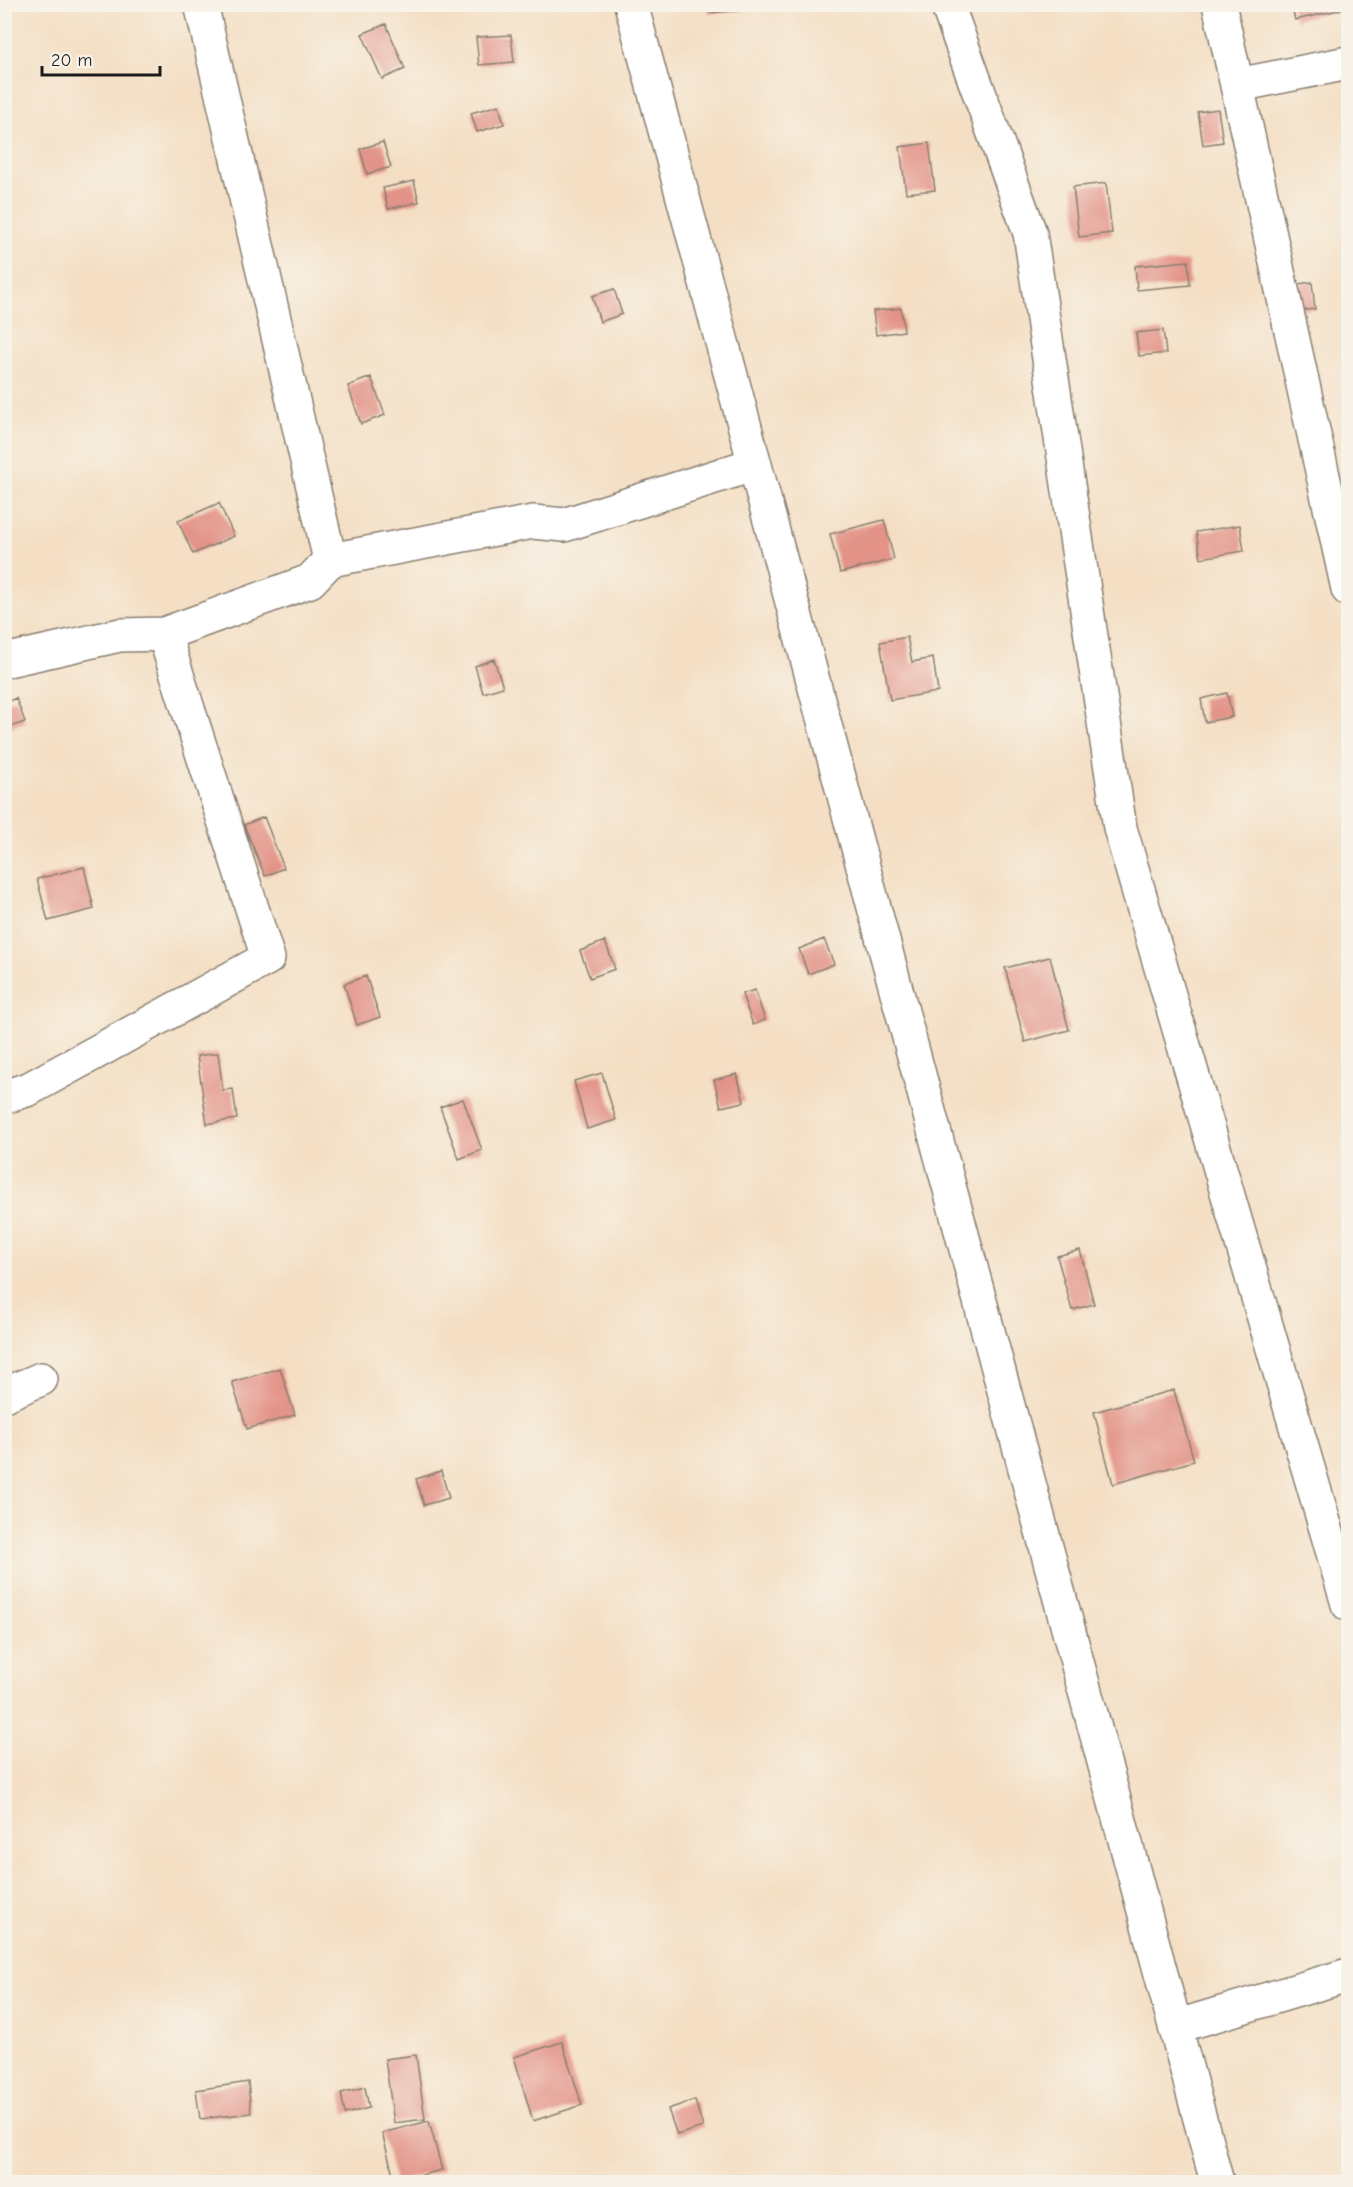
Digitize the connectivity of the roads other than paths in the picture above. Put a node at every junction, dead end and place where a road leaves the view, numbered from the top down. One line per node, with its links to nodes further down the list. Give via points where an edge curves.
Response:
1 (201, 4): 8 (street)
2 (631, 4): 7 (street)
3 (947, 4): 15 (street, via 1030,232 1120,828)
4 (1219, 4): 6 (street)
5 (1348, 63): 6 (street)
6 (1238, 85): 9 (street)
7 (755, 464): 8 (street, via 564,525 533,522); 17 (street)
8 (330, 560): 10 (street, via 309,581)
9 (1348, 589)
10 (164, 634): 11 (street, via 120,635); 12 (street, via 268,958 29,1089)
11 (4, 661)
12 (4, 1097)
13 (41, 1379): 14 (street)
14 (4, 1395)
15 (1348, 1604)
16 (1348, 1975): 17 (street)
17 (1175, 2027): 18 (street)
18 (1217, 2182)

